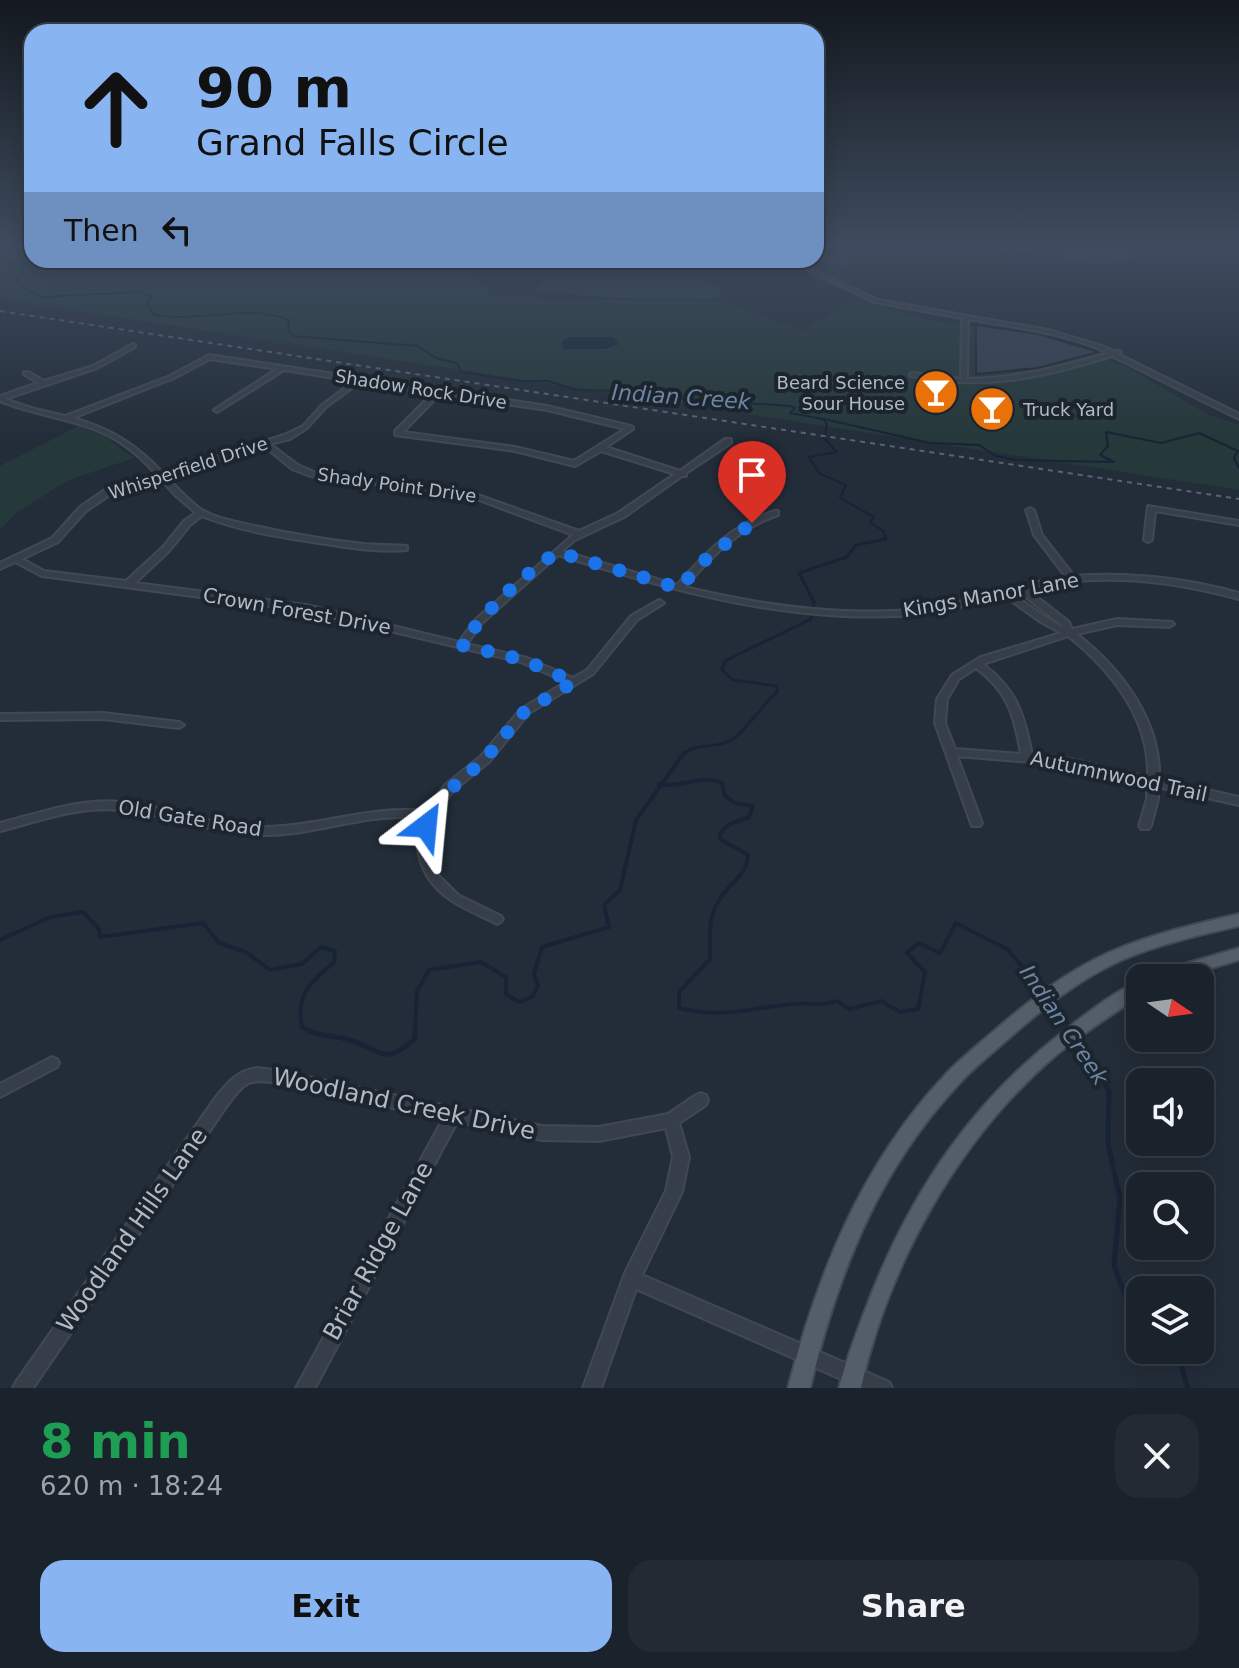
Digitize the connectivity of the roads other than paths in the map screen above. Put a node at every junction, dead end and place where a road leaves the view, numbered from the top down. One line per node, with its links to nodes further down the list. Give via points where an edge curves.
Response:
1 (917, 309): 3 (street)
2 (934, 309): 5 (street, via 1053,330)
3 (965, 318): 5 (street, via 1048,332); 10 (street)
4 (133, 346): 11 (street, via 95,367)
5 (1119, 352): 10 (street, via 1023,380); 15 (street); 16 (street)
6 (283, 368): 9 (street, Shadow Rock Drive); 14 (street); 17 (street, Shadow Rock Drive, via 209,357 157,384)
7 (26, 373): 11 (street)
8 (912, 375): 10 (street)
9 (360, 379): 12 (street, Shadow Rock Drive); 19 (street, Whisperfield Drive, via 305,427)
10 (964, 382)
11 (42, 383): 13 (street)
12 (438, 392): 20 (street, Shadow Rock Drive, via 569,411 631,428); 20 (street, via 398,433 515,449 575,464)
13 (0, 398): 17 (street)
14 (217, 410)
15 (1239, 410)
16 (1239, 417)
17 (67, 418): 21 (street, via 129,444)
18 (728, 441): 22 (street)
19 (265, 444): 21 (street, Whisperfield Drive); 27 (street, Shady Point Drive, via 313,474 464,492)
20 (600, 448): 22 (street)
21 (162, 474): 24 (street); 31 (street, Whisperfield Drive, via 99,497 55,540)
22 (683, 474): 27 (street, via 605,524)
23 (1030, 510): 33 (street, via 1038,535)
24 (202, 513): 29 (street, via 263,531); 34 (street)
25 (775, 513): 35 (street, via 752,523)
26 (1239, 523): 28 (street, via 1151,508)
27 (579, 534): 30 (street)
28 (1148, 540)
29 (404, 548)
30 (557, 552): 35 (street, Kings Manor Lane); 42 (street, via 489,611)
31 (18, 560): 32 (street, Whisperfield Drive); 34 (street, Crown Forest Drive, via 42,573)
32 (0, 566)
33 (1072, 579): 36 (street, Kings Manor Lane); 38 (street, Kings Manor Lane, via 1140,578)
34 (128, 584): 42 (street, Crown Forest Drive, via 283,604)
35 (679, 588): 37 (street, Kings Manor Lane, via 779,610 865,614 931,611)
36 (1020, 588): 37 (street, Kings Manor Lane); 41 (street, via 1066,624)
37 (1005, 593): 41 (street)
38 (1239, 596)
39 (660, 603): 44 (street, via 634,618 601,661)
40 (1169, 624): 41 (street, via 1124,621)
41 (1069, 633): 43 (street); 49 (street, via 1111,670 1136,707 1152,746)
42 (461, 645): 44 (street, Crown Forest Drive, via 524,660)
43 (976, 663): 47 (street, via 955,677 942,699 940,723); 48 (street, via 1013,697)
44 (574, 682): 51 (street, via 533,705)
45 (0, 717): 46 (street, via 114,716)
46 (179, 725)
47 (950, 752): 48 (street, Autumnwood Trail); 52 (street)
48 (1027, 756): 49 (street, Autumnwood Trail)
49 (1154, 781): 50 (street, Autumnwood Trail); 53 (street)
50 (1239, 801)
51 (428, 815): 54 (street, Old Gate Road, via 407,811 262,831 116,805); 55 (street, via 423,848 433,877 454,898)
52 (976, 823)
53 (1145, 826)
54 (0, 827)
55 (497, 919)
56 (1239, 920): 67 (main road, via 1131,949 1069,981 951,1079 900,1142 859,1214 831,1274)
57 (1239, 954): 58 (main road)
58 (1205, 964)
59 (1126, 996): 68 (main road, via 1045,1052 989,1106 945,1165 885,1280)
60 (52, 1063): 62 (street)
61 (244, 1075): 64 (street, Woodland Creek Drive, via 279,1077); 69 (street, Woodland Hills Lane)
62 (0, 1091)
63 (701, 1100): 65 (street, Woodland Creek Drive)
64 (453, 1115): 65 (street, Woodland Creek Drive, via 542,1133 599,1134); 70 (street, Briar Ridge Lane)
65 (671, 1120): 66 (street, via 681,1168)
66 (631, 1279): 67 (street); 71 (street)
67 (806, 1357): 68 (street); 72 (main road)
68 (852, 1381): 73 (street)
69 (22, 1388)
70 (305, 1388)
71 (592, 1388)
72 (799, 1388)
73 (883, 1388)

